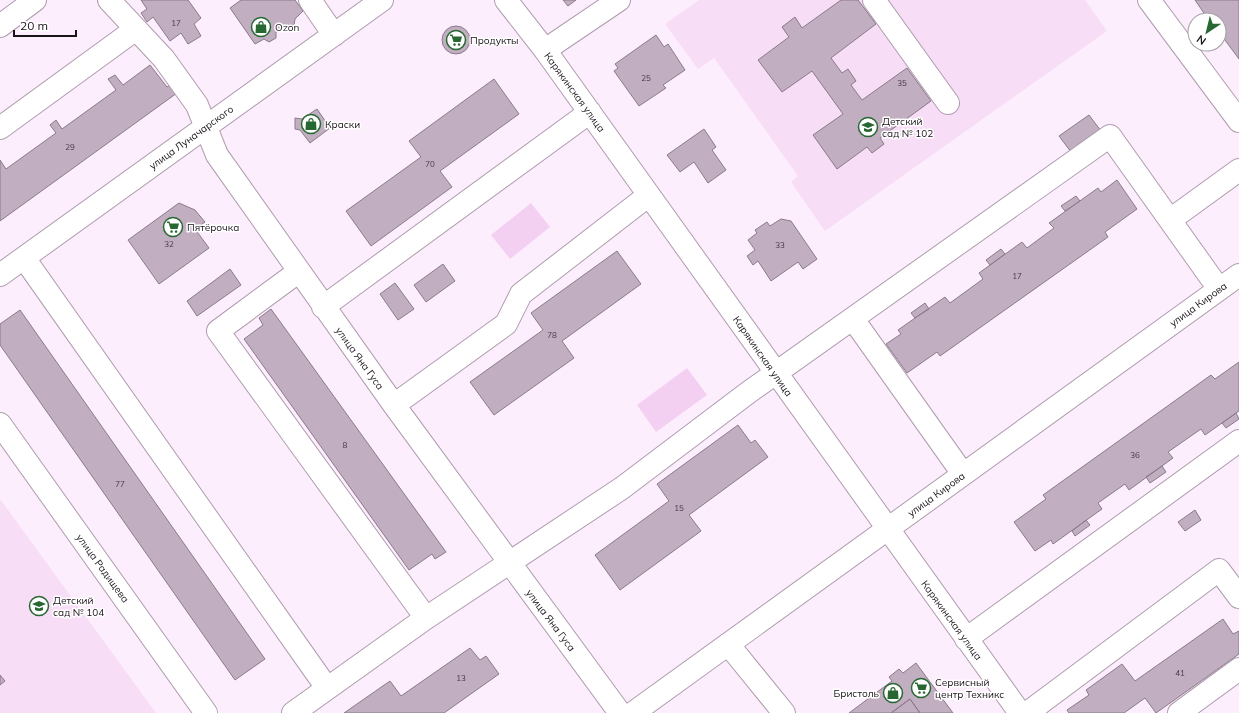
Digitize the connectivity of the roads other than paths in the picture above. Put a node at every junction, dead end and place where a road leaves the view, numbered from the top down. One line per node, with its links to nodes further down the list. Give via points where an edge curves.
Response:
1 (35, 0): 9 (street)
2 (109, 0): 10 (street, улица Яна Гуса)
3 (310, 0): 11 (street)
4 (382, 0): 11 (street, улица Луначарского)
5 (506, 0): 12 (street, Карякинская улица)
6 (619, 0): 12 (street)
7 (874, 0): 13 (street)
8 (1149, 0): 15 (street)
9 (0, 26)
10 (136, 29): 16 (street, улица Яна Гуса, via 164,58 185,87 197,105); 17 (street)
11 (334, 35): 16 (street, улица Луначарского)
12 (545, 50): 14 (street, Карякинская улица)
13 (948, 103)
14 (590, 112): 19 (street, Карякинская улица); 26 (street)
15 (1239, 121)
16 (205, 127): 21 (street, улица Луначарского); 22 (street, улица Яна Гуса, via 217,155)
17 (0, 128)
18 (1239, 170): 20 (street)
19 (649, 195): 28 (street, Карякинская улица); 29 (street, via 521,294 506,324)
20 (1170, 220): 25 (street); 27 (street, via 1110,136)
21 (24, 258): 23 (street, улица Луначарского); 40 (street)
22 (298, 272): 26 (street, улица Яна Гуса); 36 (street, via 218,331)
23 (0, 275)
24 (1239, 275): 25 (street, улица Кирова)
25 (1219, 289): 32 (street, улица Кирова)
26 (323, 307): 29 (street, улица Яна Гуса)
27 (853, 319): 28 (street); 32 (street)
28 (776, 374): 33 (street, Карякинская улица); 34 (street, via 622,488)
29 (394, 405): 34 (street, улица Яна Гуса)
30 (0, 424): 41 (street, улица Радищева)
31 (1239, 441): 37 (street)
32 (963, 474): 33 (street, улица Кирова)
33 (887, 529): 37 (street, Карякинская улица); 38 (street, улица Кирова)
34 (509, 563): 36 (street); 43 (street, улица Яна Гуса)
35 (1239, 597): 47 (street, via 1219,570)
36 (426, 618): 40 (street)
37 (966, 639): 46 (street, Карякинская улица)
38 (728, 644): 44 (street, улица Кирова); 45 (street)
39 (1239, 669): 48 (street)
40 (327, 688): 42 (street)
41 (206, 713)
42 (293, 713)
43 (620, 713)
44 (633, 713)
45 (784, 713)
46 (1020, 713)
47 (1027, 713)
48 (1179, 713)

